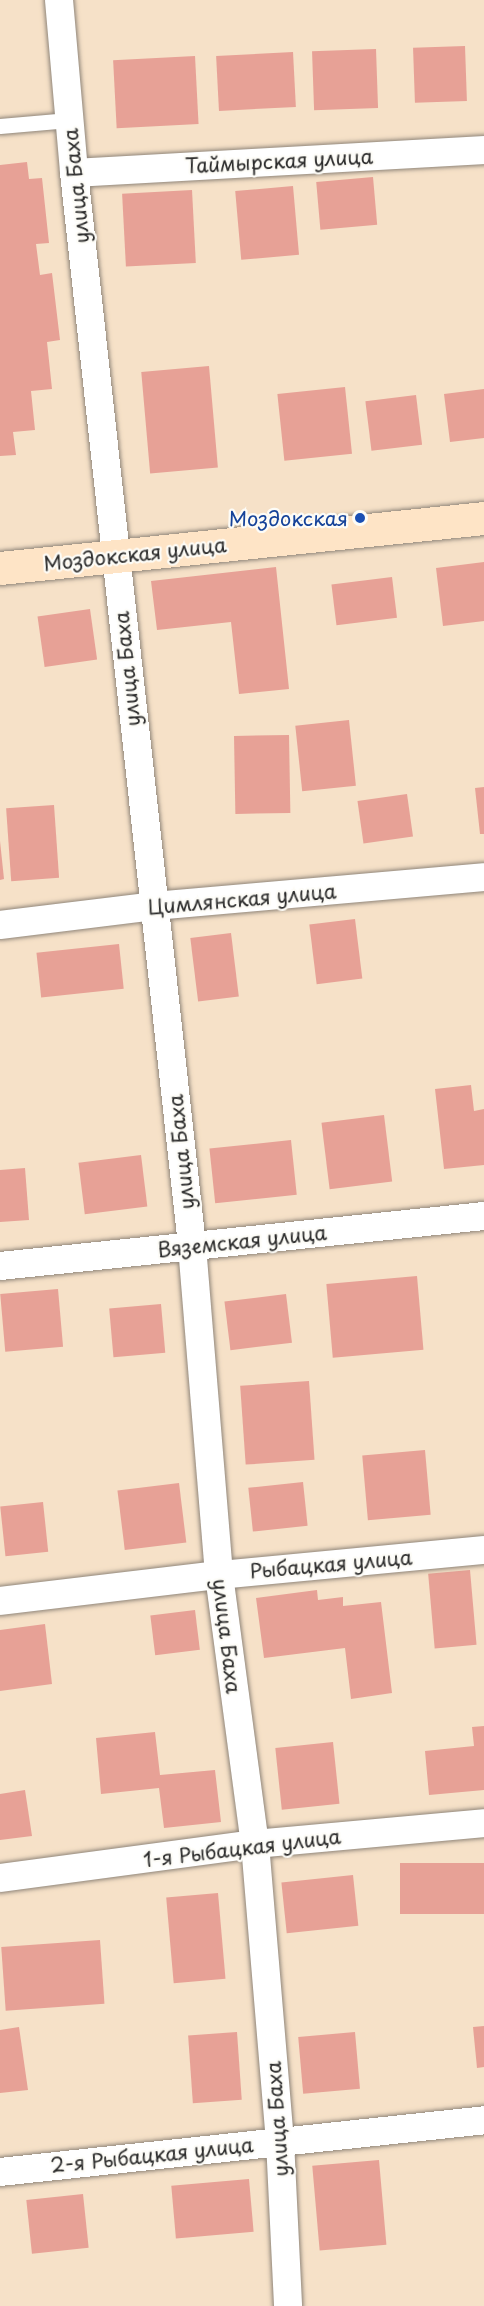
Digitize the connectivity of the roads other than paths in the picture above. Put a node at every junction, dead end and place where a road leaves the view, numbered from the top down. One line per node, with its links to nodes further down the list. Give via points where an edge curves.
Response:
1 (59, 0): 2 (street, улица Баха)
2 (69, 120): 3 (lane); 5 (street, улица Баха)
3 (0, 126)
4 (484, 150): 5 (street, Таймырская улица)
5 (74, 173): 7 (street, улица Баха)
6 (484, 518): 7 (main road, Моздокская улица)
7 (114, 556): 8 (main road, Моздокская улица); 10 (street, улица Баха)
8 (0, 568)
9 (484, 877): 10 (street, Цимлянская улица)
10 (154, 906): 11 (street, Цимлянская улица); 13 (street, улица Баха)
11 (0, 925)
12 (484, 1216): 13 (street, Вяземская улица)
13 (192, 1246): 14 (street, Вяземская улица); 16 (street, улица Баха)
14 (0, 1266)
15 (484, 1550): 16 (street, Рыбацкая улица)
16 (219, 1575): 17 (street, Рыбацкая улица); 19 (street, улица Баха)
17 (0, 1600)
18 (484, 1823): 19 (street, 1-я Рыбацкая улица)
19 (255, 1844): 20 (street, 1-я Рыбацкая улица); 22 (street, улица Баха)
20 (0, 1878)
21 (484, 2120): 22 (street, 2-я Рыбацкая улица)
22 (280, 2142): 23 (street, 2-я Рыбацкая улица); 24 (street, улица Баха)
23 (0, 2172)
24 (288, 2306)

